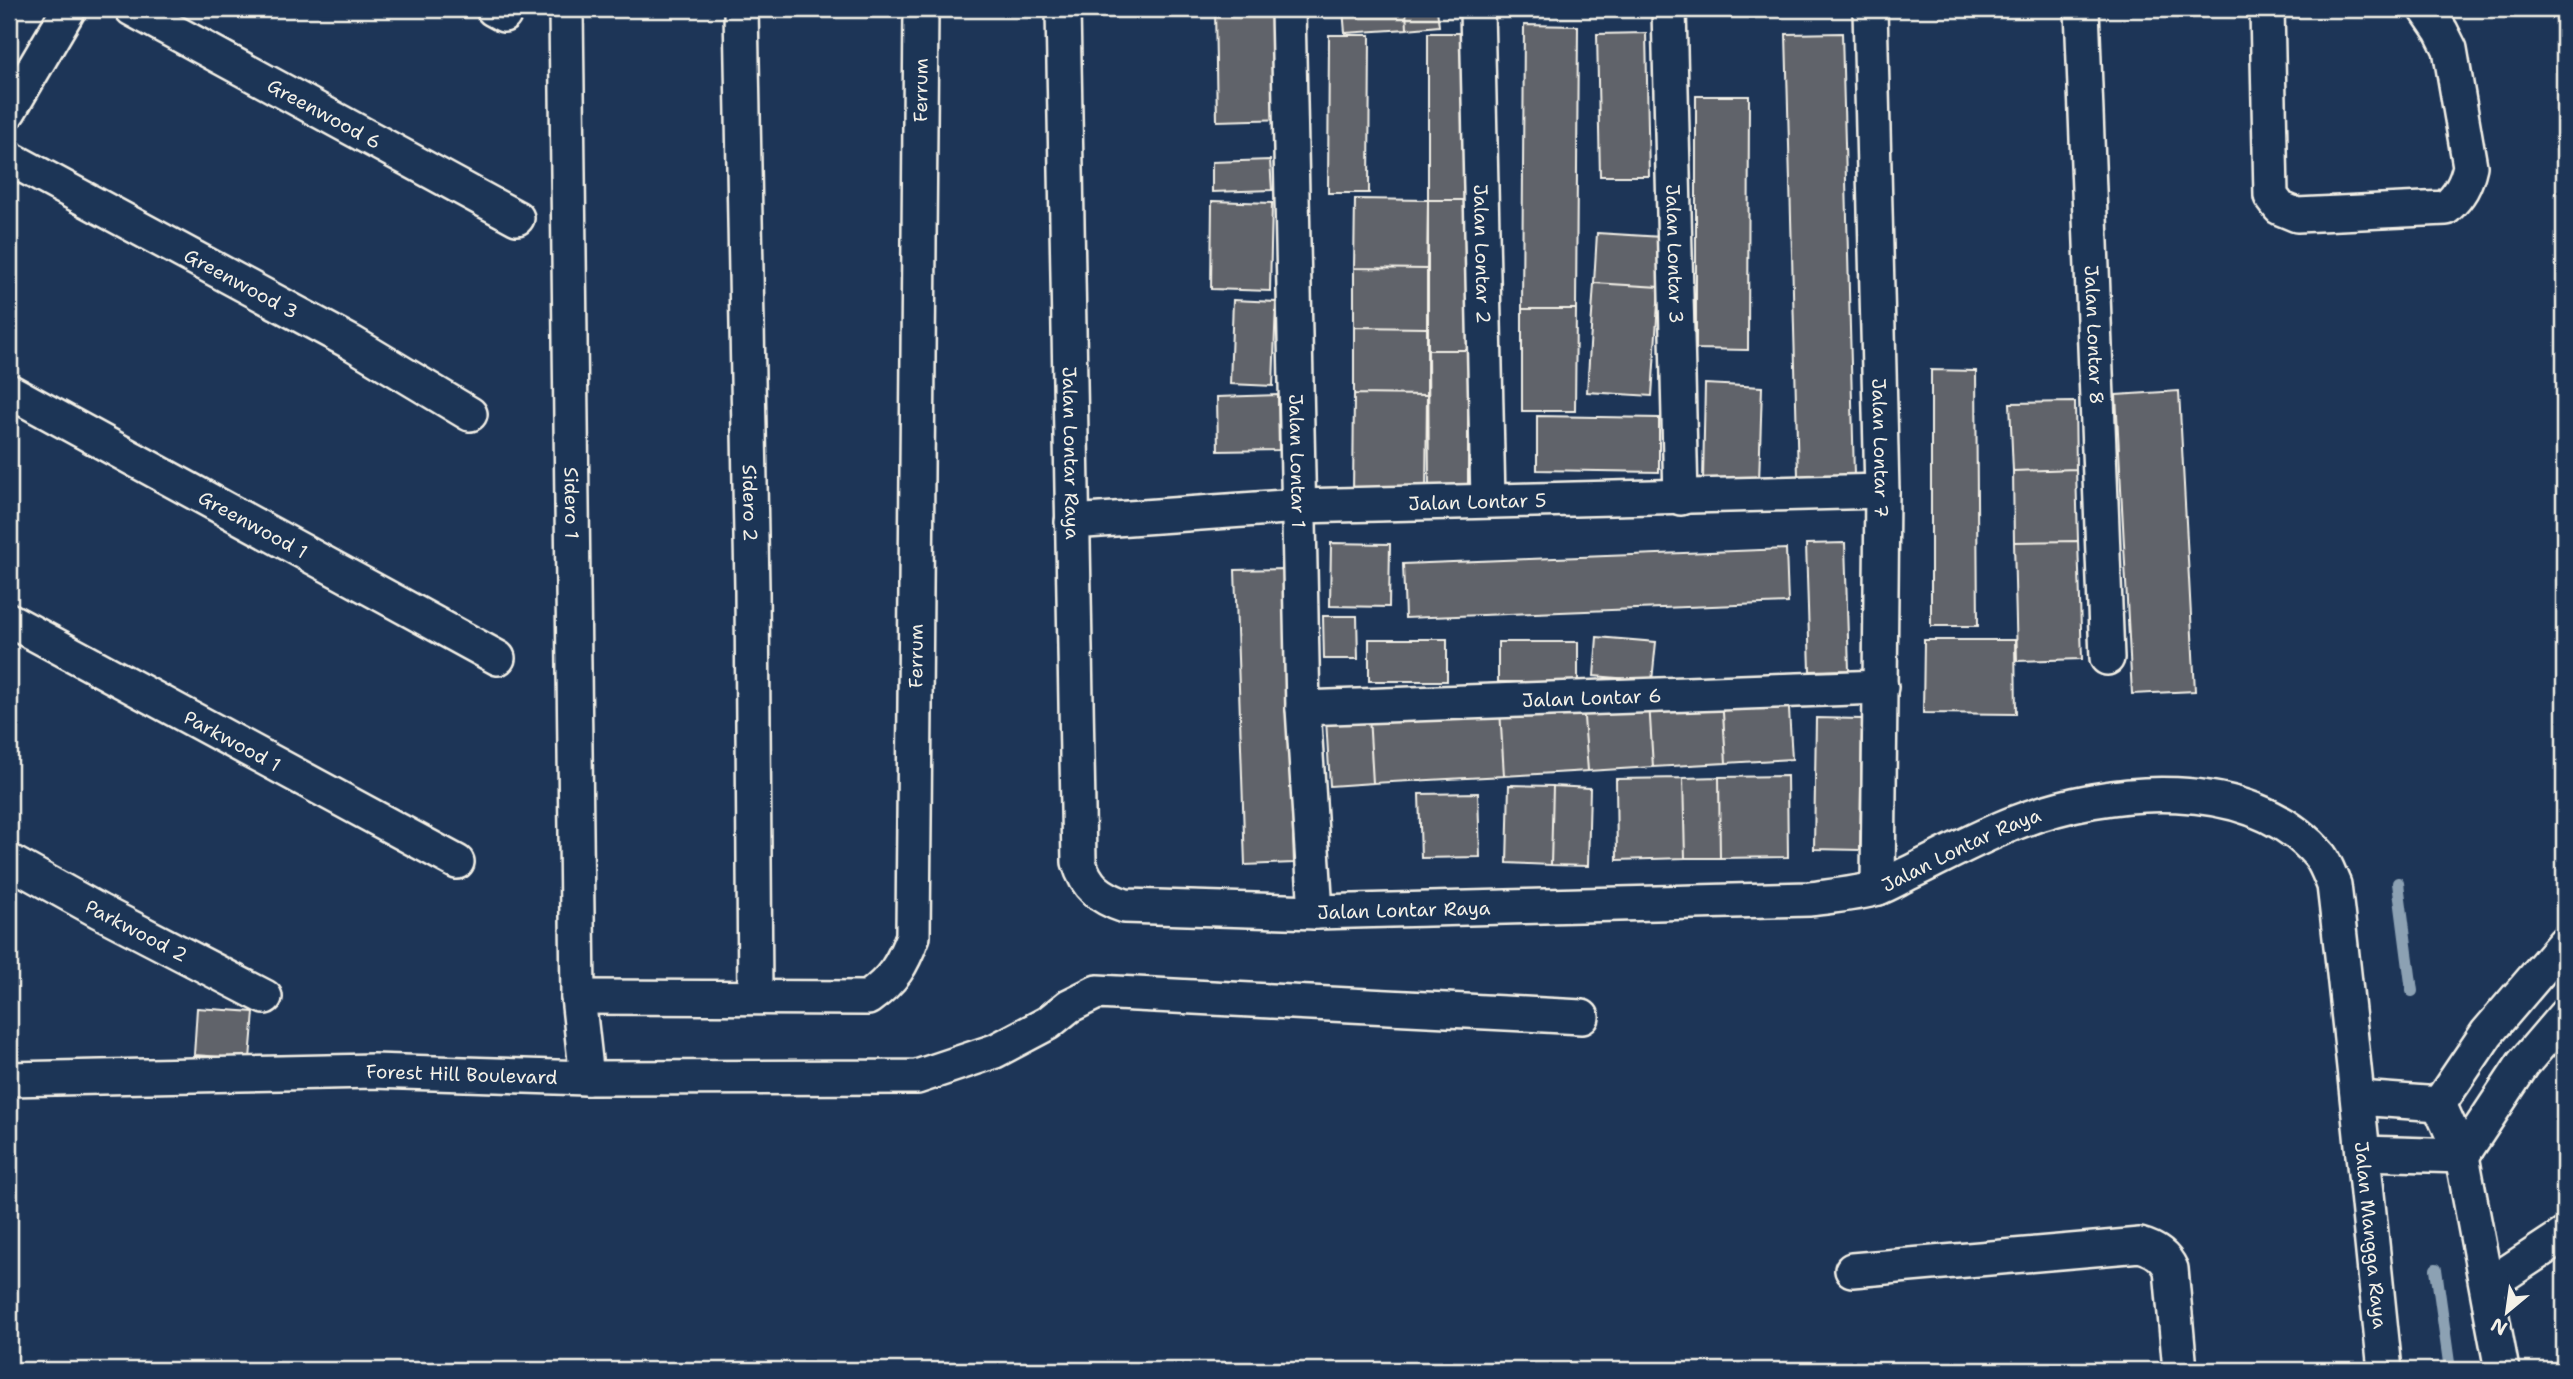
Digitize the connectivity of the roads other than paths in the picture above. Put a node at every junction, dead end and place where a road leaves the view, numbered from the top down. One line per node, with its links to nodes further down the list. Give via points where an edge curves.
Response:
1 (69, 9): 14 (street)
2 (132, 9): 16 (street, Greenwood 6)
3 (565, 9): 36 (street, Sidero 1)
4 (741, 9): 35 (street, Sidero 2)
5 (922, 9): 35 (street, Ferrum, via 913,936 904,961 888,983 868,998)
6 (1063, 9): 23 (street, Jalan Lontar Raya)
7 (1288, 9): 22 (street, Jalan Lontar 1)
8 (1477, 9): 21 (street, Jalan Lontar 2)
9 (1670, 9): 20 (street, Jalan Lontar 3)
10 (1870, 9): 19 (street, Jalan Lontar 7)
11 (2082, 9): 26 (street, Jalan Lontar 8)
12 (2267, 9): 13 (street, via 2271,196 2280,208 2297,215 2446,208 2458,197 2470,166 2450,49)
13 (2426, 9)
14 (9, 111)
15 (9, 158): 18 (street, Greenwood 3, via 352,342)
16 (517, 218)
17 (9, 391): 25 (street, Greenwood 1)
18 (470, 414)
19 (1882, 491): 20 (street, Jalan Lontar 5); 27 (street, Jalan Lontar 7)
20 (1681, 498): 21 (street, Jalan Lontar 5)
21 (1488, 500): 22 (street, Jalan Lontar 5)
22 (1299, 506): 23 (street, Jalan Lontar 5); 28 (street, Jalan Lontar 1)
23 (1072, 522): 32 (street, Jalan Lontar Raya, via 1079,862 1083,877 1094,891 1125,906)
24 (9, 620): 30 (street, Parkwood 1)
25 (498, 658)
26 (2107, 658)
27 (1881, 687): 28 (street, Jalan Lontar 6); 31 (street, Jalan Lontar 7)
28 (1303, 708): 32 (street, Jalan Lontar 1)
29 (9, 861): 34 (street, Parkwood 2)
30 (457, 862)
31 (1878, 888): 32 (street, Jalan Lontar Raya, via 1810,900); 41 (street, Jalan Lontar Raya, via 2019,821 2070,806 2138,795 2214,799 2248,807 2302,837 2322,858 2334,885)
32 (1316, 912)
33 (2564, 943): 42 (street, via 2487,1033)
34 (265, 997)
35 (755, 997): 36 (street, Ferrum)
36 (578, 998): 39 (street, Sidero 1)
37 (2564, 1016): 44 (street, via 2523,1064)
38 (1581, 1017): 39 (street, Forest Hill Boulevard, via 1097,992 995,1051 917,1077)
39 (587, 1078): 40 (street, Forest Hill Boulevard, via 373,1071)
40 (9, 1079)
41 (2359, 1098): 42 (street); 43 (street, Jalan Mangga Raya)
42 (2439, 1104): 44 (street)
43 (2362, 1153): 44 (street); 49 (street, Jalan Mangga Raya)
44 (2462, 1156): 47 (street)
45 (2564, 1235): 47 (street)
46 (1852, 1270): 48 (street, via 2140,1245 2151,1248 2171,1269)
47 (2487, 1286): 50 (street)
48 (2180, 1370)
49 (2385, 1370)
50 (2502, 1370)

